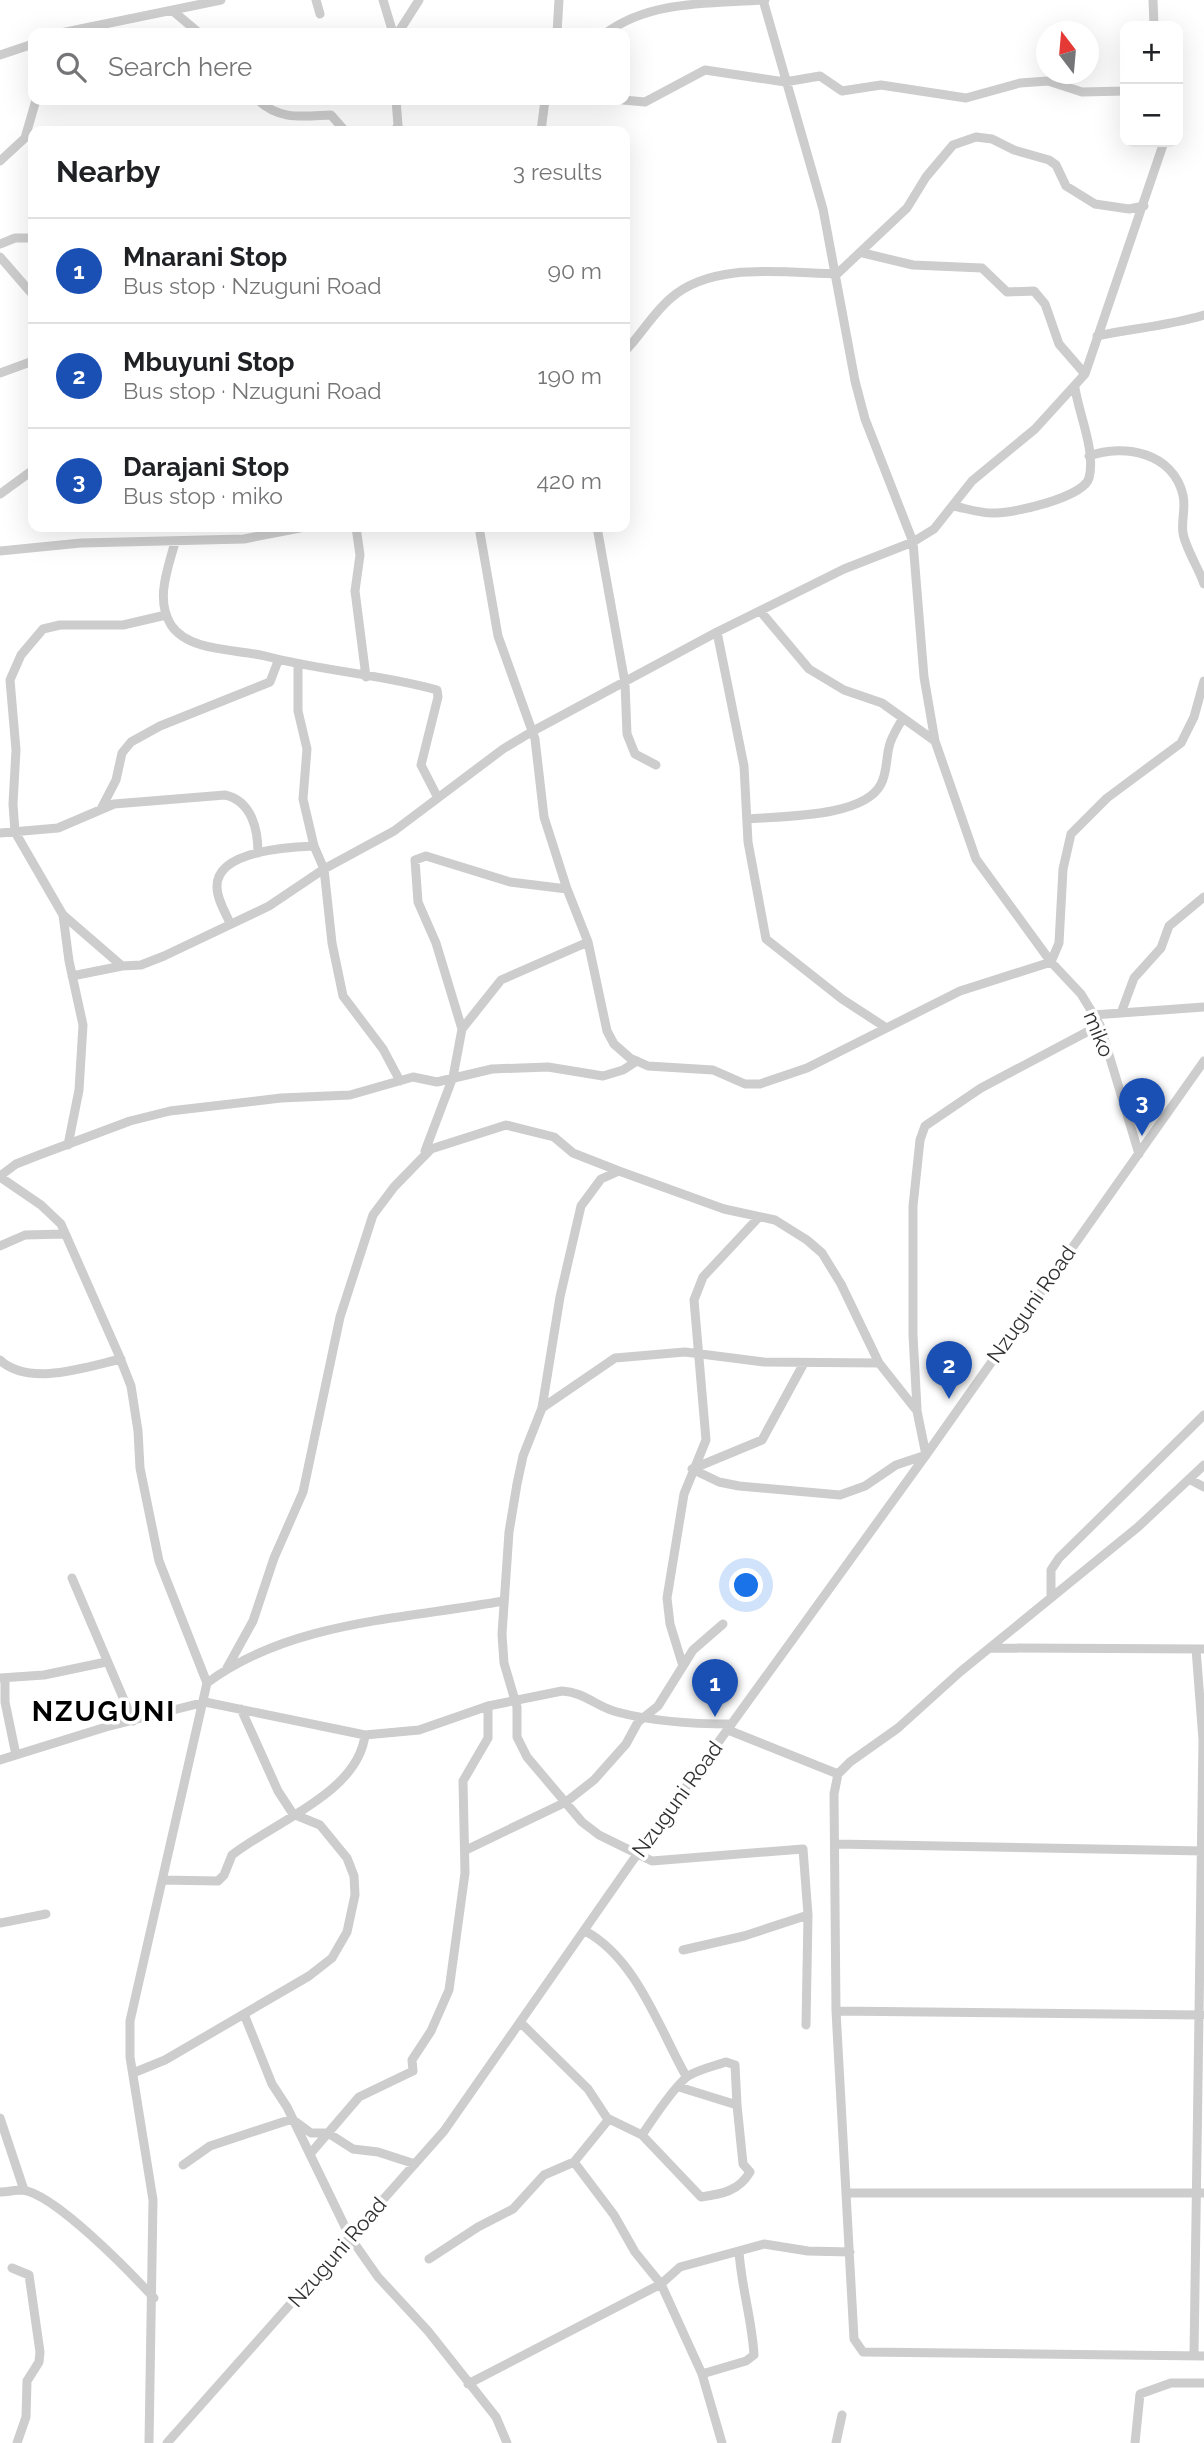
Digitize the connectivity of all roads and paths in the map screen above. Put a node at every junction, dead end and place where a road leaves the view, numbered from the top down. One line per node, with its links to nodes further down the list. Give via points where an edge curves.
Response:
1 (221, 0): 8 (street)
2 (316, 0): 9 (street)
3 (383, 0): 13 (street)
4 (419, 0): 14 (street)
5 (559, 0): 15 (street)
6 (764, 0): 16 (street, via 704,1 647,9); 19 (street, miko)
7 (1153, 0): 10 (street)
8 (173, 10): 11 (street); 12 (street)
9 (320, 14)
10 (1154, 21)
11 (85, 28)
12 (193, 28)
13 (393, 28)
14 (399, 28)
15 (557, 28)
16 (613, 28)
17 (28, 46): 18 (street)
18 (0, 55)
19 (785, 82): 20 (street, via 820,76 842,91 881,85 965,98 1035,81 1082,92); 21 (street, via 705,70 645,102); 38 (street, miko)
20 (1120, 91)
21 (630, 101)
22 (35, 105): 26 (street)
23 (265, 105): 27 (street, via 295,118 331,115)
24 (396, 105): 28 (street)
25 (544, 105): 29 (street)
26 (28, 126)
27 (341, 126)
28 (396, 126)
29 (542, 126)
30 (28, 128): 32 (street, via 25,138)
31 (1162, 147): 33 (street)
32 (0, 161)
33 (1143, 206): 36 (street, via 1129,209 1095,204 1066,186 1049,160 976,137 953,145 907,208); 41 (street)
34 (28, 238): 35 (street)
35 (0, 244)
36 (863, 253): 38 (street); 45 (street, via 913,265 982,268 1007,292 1034,291 1045,304 1059,344)
37 (0, 257): 39 (street)
38 (838, 274): 42 (street, via 733,274 693,284 664,305); 56 (street, miko, via 865,419)
39 (28, 289)
40 (1204, 315): 41 (street, via 1163,327 1148,325)
41 (1097, 336): 45 (street)
42 (630, 345)
43 (28, 363): 44 (street)
44 (0, 373)
45 (1085, 374): 46 (street)
46 (1075, 388): 47 (street); 50 (street, via 1035,429 972,481)
47 (1089, 456): 50 (street, via 1090,476 1078,492 998,513); 58 (street, via 1125,449 1165,465 1180,486 1184,538)
48 (28, 474): 49 (street)
49 (0, 494)
50 (954, 506): 56 (street, via 934,529)
51 (283, 532): 55 (street)
52 (357, 532): 64 (street, via 360,555 355,591)
53 (480, 532): 68 (street, via 498,636)
54 (598, 532): 66 (street)
55 (175, 542): 57 (street, via 81,543); 60 (street, via 163,585)
56 (913, 542): 59 (street, via 844,569); 69 (street, miko, via 924,677)
57 (0, 551)
58 (1204, 584)
59 (761, 612): 61 (street); 67 (street, via 809,669)
60 (166, 615): 62 (street, via 176,631 190,640); 74 (street, via 116,626 47,627 21,654 10,690 16,750)
61 (717, 632): 66 (street); 73 (street, via 744,766)
62 (278, 661): 63 (street); 72 (street, via 270,682 131,742 122,753 116,780)
63 (298, 665): 64 (street); 76 (street, via 298,711 307,749 303,799)
64 (366, 677): 71 (street, via 439,692 421,765)
65 (1204, 681): 84 (street, via 1181,743 1107,798 1072,834 1063,869 1059,943)
66 (625, 683): 68 (street); 70 (street, via 631,748)
67 (904, 718): 69 (street); 73 (street, via 891,741 877,790 826,813)
68 (533, 731): 71 (street); 79 (street, via 544,817)
69 (935, 741): 84 (street, miko, via 976,859)
70 (656, 765)
71 (438, 798): 78 (street, via 394,831)
72 (101, 808): 74 (street, via 58,828); 77 (street, via 188,796 228,796 251,816 258,834)
73 (747, 819): 91 (street, via 766,939)
74 (15, 832): 75 (street); 81 (street)
75 (0, 833)
76 (314, 846): 77 (street); 78 (street)
77 (258, 853): 82 (street, via 229,863 219,876 217,891)
78 (324, 869): 82 (street, via 269,906); 96 (street, via 343,996 383,1049)
79 (567, 889): 83 (street); 92 (street, via 510,882 426,856 415,860 418,902 436,943)
80 (1204, 897): 88 (street, via 1169,926 1161,948 1134,978)
81 (64, 915): 85 (street); 86 (street)
82 (230, 923): 85 (street, via 141,965)
83 (589, 942): 92 (street, via 501,981); 93 (street, via 607,1031 614,1044)
84 (1051, 962): 89 (street, miko, via 1082,995); 91 (street, via 960,990)
85 (122, 966): 86 (street)
86 (72, 976): 97 (street, via 84,1039)
87 (1204, 1007): 88 (street)
88 (1121, 1013): 89 (street)
89 (1093, 1015): 90 (street, miko)
90 (1100, 1025): 99 (street, miko); 111 (street, via 981,1088 925,1125 913,1206)
91 (885, 1027): 93 (street, via 807,1068 761,1084 745,1084 713,1070 648,1066)
92 (462, 1029): 95 (street)
93 (637, 1061): 95 (street, via 603,1076 530,1066)
94 (1204, 1061): 99 (street, Nzuguni Road)
95 (453, 1077): 96 (street, via 437,1082 416,1077); 98 (street)
96 (400, 1081): 97 (street, via 350,1095 170,1111)
97 (68, 1145): 101 (street, via 16,1164)
98 (425, 1153): 100 (street, via 510,1126 554,1137 573,1153); 126 (street, via 373,1214 328,1361 303,1492 253,1621)
99 (1139, 1154): 113 (street, Nzuguni Road)
100 (620, 1171): 102 (street); 110 (street, via 601,1180 581,1206)
101 (0, 1177): 103 (street, via 41,1205)
102 (759, 1217): 105 (street, via 699,1284 694,1308); 109 (street, via 794,1230 822,1253)
103 (65, 1234): 104 (street, via 25,1235); 106 (street)
104 (0, 1246)
105 (701, 1353): 108 (street); 110 (street, via 611,1360); 115 (street, via 706,1440)
106 (121, 1359): 107 (street, via 34,1373 15,1371); 128 (street, via 131,1386 140,1468 159,1561)
107 (0, 1360)
108 (804, 1363): 109 (street); 115 (street, via 762,1440)
109 (879, 1363): 111 (street)
110 (542, 1408): 120 (street, via 517,1484)
111 (917, 1411): 113 (street)
112 (1204, 1415): 119 (street, via 1059,1558 1051,1570)
113 (926, 1455): 115 (street, via 896,1465 840,1495 739,1486); 135 (street, Nzuguni Road)
114 (1204, 1465): 116 (street)
115 (692, 1469): 125 (street, via 667,1598)
116 (1189, 1479): 117 (street); 119 (street)
117 (1204, 1487)
118 (72, 1577): 124 (street)
119 (1051, 1598): 122 (street)
120 (503, 1601): 126 (street, via 335,1627); 129 (street, via 505,1662)
121 (723, 1624): 125 (street)
122 (991, 1648): 123 (street); 139 (street)
123 (1200, 1649): 144 (street)
124 (106, 1662): 127 (street); 134 (street)
125 (682, 1663): 133 (street, via 658,1706)
126 (227, 1668): 128 (street)
127 (2, 1678): 137 (street)
128 (208, 1683): 130 (street)
129 (516, 1700): 131 (street); 133 (street, via 574,1692 614,1711); 140 (street, via 521,1747)
130 (205, 1702): 132 (street); 134 (street); 146 (street)
131 (488, 1706): 136 (street, via 419,1730); 143 (street, via 488,1738 463,1781)
132 (241, 1709): 136 (street); 141 (street)
133 (642, 1717): 135 (street); 140 (street, via 604,1769)
134 (133, 1721): 137 (street)
135 (729, 1727): 139 (street); 145 (street, Nzuguni Road)
136 (365, 1735): 141 (street, via 354,1768 331,1790)
137 (16, 1755): 138 (street)
138 (0, 1760)
139 (838, 1774): 142 (street)
140 (566, 1802): 143 (street); 145 (street, via 591,1830)
141 (293, 1814): 146 (street, via 232,1855 218,1881); 153 (street, via 320,1825 343,1851 354,1876 353,1912 339,1949 324,1966)
142 (836, 1844): 144 (street); 152 (street)
143 (466, 1850): 164 (street, via 449,1990 412,2060 413,2071 359,2097)
144 (1203, 1851): 154 (street)
145 (638, 1853): 148 (street, via 652,1861 803,1849); 150 (street, Nzuguni Road)
146 (162, 1880): 157 (street, via 130,2021)
147 (46, 1914): 149 (street)
148 (808, 1915): 151 (street); 156 (street)
149 (0, 1923)
150 (585, 1931): 155 (street, Nzuguni Road); 158 (street, via 600,1938 625,1966)
151 (682, 1950)
152 (836, 2011): 154 (street); 172 (street)
153 (244, 2014): 157 (street, via 165,2060); 162 (street, via 272,2084)
154 (1201, 2015): 173 (street)
155 (522, 2024): 163 (street, via 588,2089); 168 (street, Nzuguni Road)
156 (806, 2025)
157 (133, 2073): 180 (street, via 153,2200)
158 (686, 2076): 159 (street); 160 (street, via 726,2062 735,2065)
159 (679, 2087): 160 (street); 165 (street)
160 (737, 2105): 165 (street, via 743,2164 750,2172 744,2183 725,2194 701,2197)
161 (0, 2118): 170 (street)
162 (292, 2119): 164 (street, via 312,2133); 166 (street); 169 (street, via 210,2146)
163 (609, 2119): 165 (street); 167 (street)
164 (328, 2133): 166 (street); 168 (street, via 353,2149)
165 (642, 2135)
166 (310, 2154): 174 (street)
167 (573, 2162): 177 (street, via 544,2175 513,2209); 179 (street)
168 (415, 2164): 174 (street, Nzuguni Road)
169 (183, 2165)
170 (24, 2190): 171 (street); 180 (street, via 112,2252)
171 (0, 2192)
172 (848, 2193): 173 (street); 176 (street)
173 (1200, 2193): 181 (street)
174 (350, 2237): 184 (street); 188 (street, Nzuguni Road)
175 (739, 2251): 176 (street, via 764,2244); 179 (street, via 680,2267); 182 (street, via 754,2355)
176 (850, 2252): 181 (street, via 854,2339 863,2352)
177 (429, 2259)
178 (12, 2268): 186 (street, via 29,2275 40,2352 27,2381 26,2417)
179 (660, 2284): 182 (street); 184 (street)
180 (154, 2298): 187 (street)
181 (1199, 2356)
182 (702, 2374): 190 (street)
183 (1204, 2383): 192 (street, via 1171,2383 1140,2394)
184 (468, 2384): 189 (street, via 496,2417)
185 (842, 2415): 191 (street)
186 (17, 2443)
187 (149, 2443)
188 (167, 2443)
189 (507, 2443)
190 (723, 2443)
191 (836, 2443)
192 (1135, 2443)

